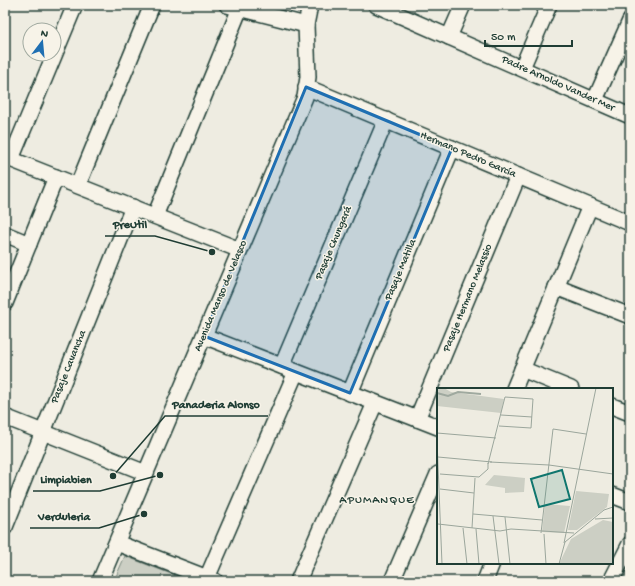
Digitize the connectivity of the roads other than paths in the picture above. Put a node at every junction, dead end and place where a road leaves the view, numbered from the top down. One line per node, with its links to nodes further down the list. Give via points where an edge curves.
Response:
1 (75, 5): 17 (street)
2 (152, 5): 20 (street)
3 (310, 5): 9 (street, Avenida Manso de Velasco)
4 (376, 5): 10 (street, Padre Arnoldo Vander Mer)
5 (463, 5): 10 (street)
6 (549, 5): 11 (street)
7 (234, 7): 9 (street); 23 (street)
8 (630, 21): 13 (street)
9 (306, 25): 12 (street, Avenida Manso de Velasco)
10 (449, 37): 11 (street, Padre Arnoldo Vander Mer)
11 (522, 68): 13 (street, Padre Arnoldo Vander Mer)
12 (306, 86): 15 (street, Hermano Pedro García); 27 (street, Avenida Manso de Velasco, via 305,97)
13 (595, 100): 14 (street, Padre Arnoldo Vander Mer)
14 (630, 116)
15 (386, 120): 16 (street, Hermano Pedro García); 32 (street, Pasaje Chungará)
16 (452, 148): 19 (street, Hermano Pedro García); 37 (street, Pasaje Matilla)
17 (8, 158): 18 (street)
18 (56, 176): 20 (street); 26 (street)
19 (518, 176): 21 (street, Hermano Pedro García); 42 (street, Pasaje Hermano Melassio)
20 (78, 185): 22 (street)
21 (590, 206): 24 (street, Hermano Pedro García); 28 (street)
22 (133, 207): 23 (street); 44 (street, Pasaje Cavancha)
23 (155, 216): 27 (street)
24 (630, 223)
25 (5, 234): 26 (street)
26 (29, 244): 29 (street)
27 (240, 250): 31 (street, Avenida Manso de Velasco)
28 (556, 288): 30 (street); 33 (street)
29 (5, 303)
30 (630, 316)
31 (204, 336): 32 (street); 45 (street, Avenida Manso de Velasco)
32 (282, 366): 34 (street)
33 (522, 369): 35 (street); 36 (street)
34 (296, 372): 37 (street); 53 (street)
35 (514, 388)
36 (568, 388)
37 (350, 393): 38 (street)
38 (374, 403): 42 (street); 55 (street)
39 (613, 406): 40 (street)
40 (630, 413)
41 (5, 417): 44 (street)
42 (417, 420): 43 (street)
43 (437, 428)
44 (43, 432): 45 (street); 49 (street, Pasaje Cavancha)
45 (146, 473): 50 (street, Avenida Manso de Velasco)
46 (437, 476): 56 (street)
47 (613, 495): 48 (street)
48 (630, 502)
49 (5, 527)
50 (117, 543): 53 (street); 54 (street, Avenida Manso de Velasco)
51 (630, 544): 58 (street)
52 (492, 564): 57 (street)
53 (212, 579)
54 (100, 581)
55 (298, 581)
56 (392, 581)
57 (485, 581)
58 (611, 581)

